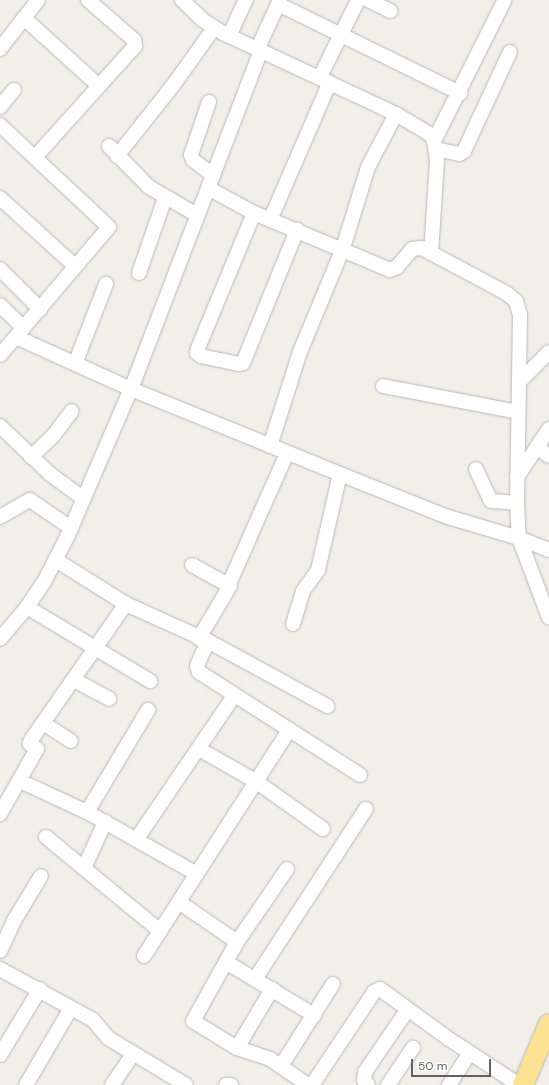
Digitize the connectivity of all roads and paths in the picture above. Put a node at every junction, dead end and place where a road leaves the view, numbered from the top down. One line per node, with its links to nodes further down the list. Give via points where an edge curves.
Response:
1 (88, 0): 17 (street, via 135,42 134,48)
2 (182, 0): 10 (street)
3 (246, 0): 12 (street)
4 (358, 0): 11 (street)
5 (368, 0): 9 (street)
6 (504, 1): 19 (street)
7 (279, 2): 11 (street); 14 (street)
8 (29, 6): 13 (street); 17 (street)
9 (391, 11)
10 (214, 28): 12 (street); 29 (street, via 174,84 113,151 135,175)
11 (341, 34): 16 (street); 19 (street)
12 (229, 36): 14 (street)
13 (0, 48)
14 (259, 49): 16 (street); 26 (street)
15 (510, 52): 24 (street, via 464,151 459,154)
16 (325, 80): 22 (street); 32 (street)
17 (99, 86): 25 (street)
18 (14, 90): 21 (street)
19 (460, 93): 24 (street)
20 (209, 102): 26 (street, via 191,155)
21 (0, 107)
22 (396, 114): 24 (street, via 424,130); 34 (street, via 372,157)
23 (0, 125): 25 (street)
24 (435, 145): 35 (street)
25 (36, 156): 36 (street, via 109,227)
26 (213, 175): 27 (street)
27 (208, 188): 30 (street); 31 (street)
28 (0, 198): 36 (street)
29 (166, 198): 31 (street); 38 (street)
30 (254, 214): 32 (street); 33 (street, via 198,348 197,353 201,356 243,363)
31 (197, 216): 48 (street)
32 (270, 220): 33 (street)
33 (297, 230): 34 (street)
34 (343, 248): 35 (street, via 392,270 412,249 422,248); 53 (street, via 300,352)
35 (431, 253): 46 (street, via 506,293 516,301 520,315)
36 (75, 266): 41 (street)
37 (0, 269): 41 (street)
38 (139, 272)
39 (106, 284): 45 (street)
40 (0, 305): 42 (street)
41 (40, 309): 42 (street)
42 (20, 333): 44 (street); 45 (street)
43 (549, 352): 46 (street)
44 (0, 355)
45 (75, 364): 48 (street)
46 (519, 382): 50 (street)
47 (383, 386): 50 (street)
48 (131, 389): 53 (street); 61 (street)
49 (72, 411): 57 (street, via 53,436)
50 (518, 412): 60 (street)
51 (0, 426): 57 (street)
52 (549, 429): 54 (street)
53 (270, 446): 55 (street)
54 (537, 447): 56 (street); 60 (street)
55 (287, 453): 59 (street); 69 (street)
56 (549, 456)
57 (31, 457): 61 (street)
58 (476, 469): 62 (street, via 491,501)
59 (340, 474): 65 (street, via 448,517); 73 (street, via 318,570 303,591)
60 (517, 477): 62 (street)
61 (84, 499): 64 (street)
62 (517, 503): 65 (street)
63 (0, 517): 64 (street, via 30,500)
64 (71, 528): 67 (street)
65 (519, 538): 66 (street); 72 (street)
66 (549, 550)
67 (56, 560): 70 (street); 71 (street)
68 (192, 565): 69 (street)
69 (229, 584): 75 (street, via 228,592)
70 (126, 604): 75 (street); 76 (street)
71 (27, 607): 74 (street); 76 (street)
72 (549, 618)
73 (293, 624)
74 (0, 639)
75 (204, 640): 79 (street, via 197,670); 81 (street)
76 (97, 650): 77 (street); 78 (street)
77 (74, 680): 80 (street); 83 (street)
78 (150, 681)
79 (234, 696): 84 (street); 86 (street)
80 (109, 699)
81 (327, 706)
82 (148, 710): 91 (street)
83 (43, 723): 85 (street); 88 (street, via 30,741 38,749)
84 (289, 730): 87 (street); 89 (street)
85 (71, 741)
86 (199, 749): 89 (street); 96 (street)
87 (360, 775)
88 (20, 781): 91 (street); 92 (street)
89 (257, 782): 94 (street); 99 (street)
90 (366, 809): 108 (street)
91 (87, 812): 93 (street)
92 (0, 814)
93 (104, 822): 96 (street); 97 (street)
94 (323, 829)
95 (46, 837): 97 (street)
96 (136, 840): 99 (street)
97 (84, 868): 102 (street)
98 (287, 869): 103 (street)
99 (197, 874): 101 (street)
100 (41, 876): 104 (street, via 15,919)
101 (179, 902): 102 (street); 103 (street)
102 (160, 930): 105 (street)
103 (237, 942): 106 (street)
104 (0, 951)
105 (144, 956)
106 (226, 962): 108 (street); 116 (street, via 193,1021)
107 (0, 970): 110 (street)
108 (255, 979): 111 (street)
109 (333, 984): 114 (street)
110 (40, 989): 112 (street); 120 (street)
111 (272, 990): 114 (street); 116 (street)
112 (71, 1008): 119 (street, via 93,1020 104,1034); 122 (street)
113 (408, 1009): 118 (street); 128 (street, via 382,989 376,990); 129 (street, via 365,1072 364,1080)
114 (314, 1015): 121 (street)
115 (549, 1024): 133 (highway)
116 (237, 1048): 121 (street, via 266,1057)
117 (413, 1048): 130 (street)
118 (470, 1053): 131 (street); 132 (street)
119 (133, 1054): 123 (street); 124 (street)
120 (0, 1055)
121 (281, 1066): 127 (street)
122 (26, 1085)
123 (112, 1085)
124 (186, 1085)
125 (226, 1085): 126 (street)
126 (231, 1085)
127 (308, 1085)
128 (312, 1085)
129 (368, 1085)
130 (388, 1085)
131 (449, 1085)
132 (519, 1085)
133 (522, 1085)

